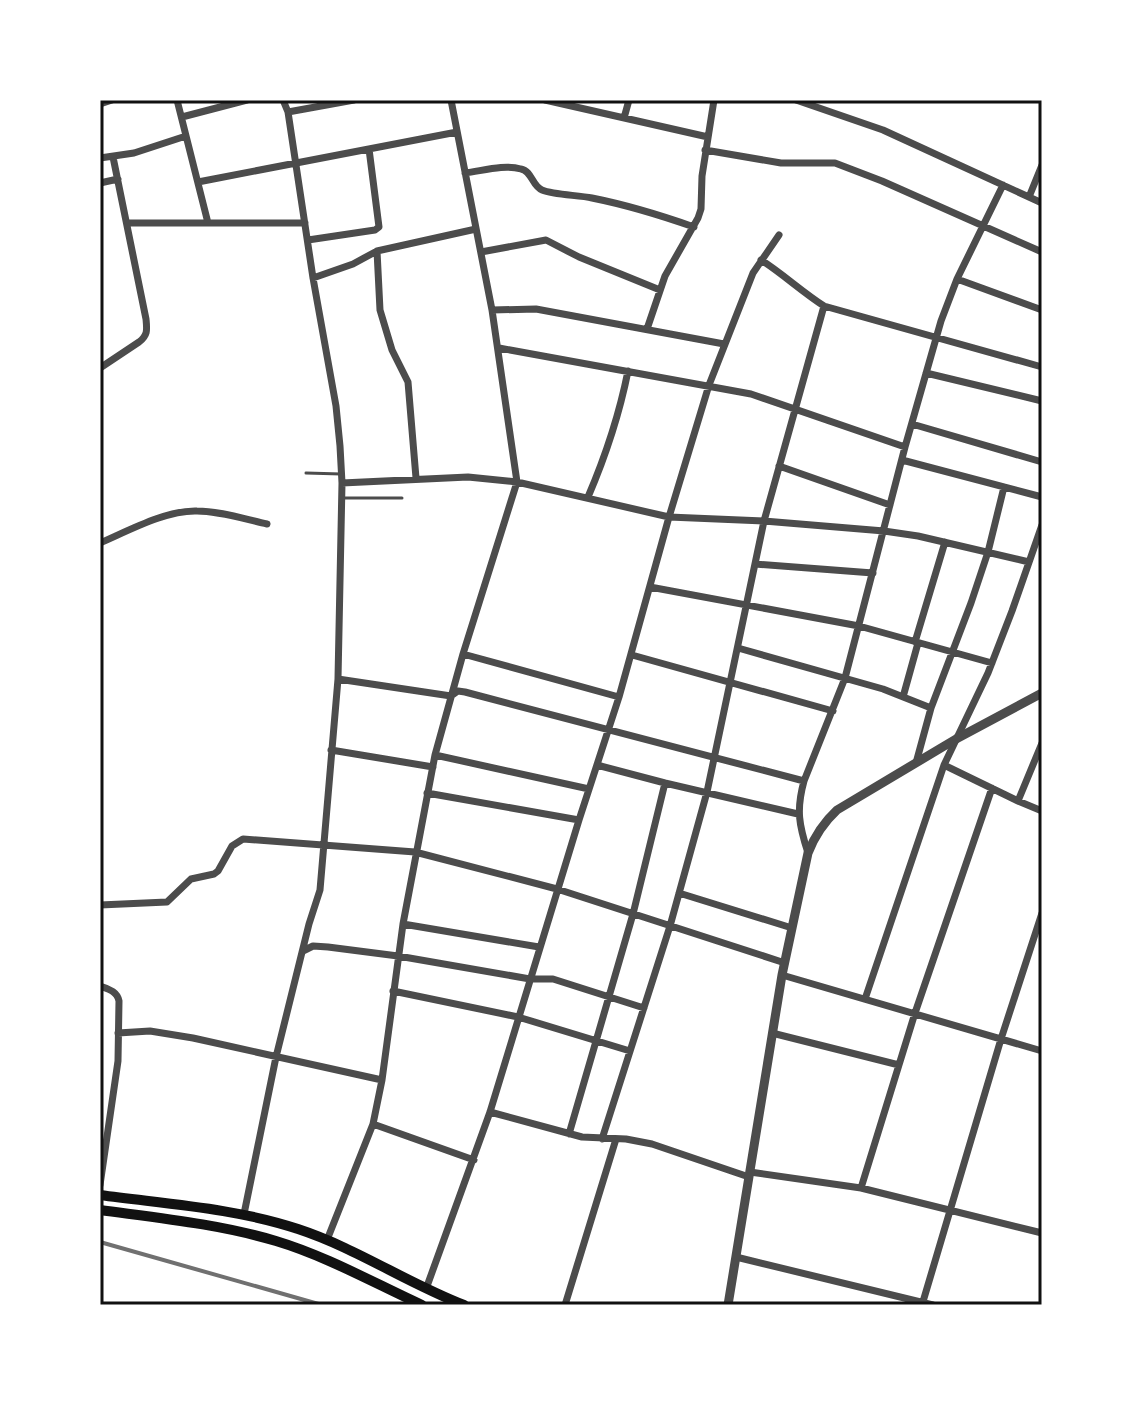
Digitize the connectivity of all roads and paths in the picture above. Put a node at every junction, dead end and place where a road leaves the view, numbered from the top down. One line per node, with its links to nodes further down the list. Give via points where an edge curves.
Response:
1 (112, 100): 11 (street)
2 (177, 100): 13 (street)
3 (247, 100): 13 (street)
4 (283, 100): 12 (street)
5 (354, 100): 12 (street)
6 (451, 100): 15 (street)
7 (545, 100): 14 (street)
8 (629, 100): 14 (street)
9 (714, 100): 17 (street)
10 (796, 100): 28 (street, via 883,130)
11 (100, 104)
12 (288, 112): 22 (street)
13 (182, 117): 16 (street)
14 (624, 118): 17 (street)
15 (457, 132): 18 (street); 24 (street)
16 (186, 136): 20 (street); 26 (street)
17 (708, 137): 19 (street)
18 (369, 149): 22 (street); 38 (street, via 379,227)
19 (705, 150): 34 (street, via 781,163 835,163); 35 (street, via 701,209)
20 (113, 157): 21 (street); 25 (street)
21 (100, 158)
22 (296, 163): 26 (street); 33 (street)
23 (1042, 165): 29 (street)
24 (465, 173): 35 (street, via 524,169 541,190 629,206); 36 (street)
25 (118, 179): 27 (street); 31 (street)
26 (198, 182): 32 (street)
27 (100, 183)
28 (1003, 185): 29 (street); 34 (street)
29 (1029, 197): 30 (street)
30 (1042, 203)
31 (127, 223): 32 (street); 54 (street, via 147,331)
32 (208, 223): 33 (street)
33 (305, 223): 38 (street)
34 (983, 226): 41 (street); 44 (street)
35 (694, 227): 45 (street)
36 (476, 229): 39 (street); 40 (street)
37 (779, 235): 42 (street)
38 (308, 240): 43 (street)
39 (377, 251): 43 (street); 67 (street, via 380,310 408,382)
40 (481, 252): 45 (street, via 546,240); 47 (street)
41 (1042, 252)
42 (761, 260): 46 (street); 51 (street)
43 (313, 278): 66 (street, via 336,406)
44 (957, 279): 48 (street); 50 (street)
45 (660, 290): 49 (street)
46 (824, 306): 50 (street); 59 (street)
47 (492, 310): 49 (street, via 536,309); 52 (street)
48 (1042, 310)
49 (647, 329): 51 (street)
50 (936, 338): 53 (street); 56 (street)
51 (724, 344): 57 (street)
52 (499, 348): 55 (street); 68 (street)
53 (1042, 367)
54 (100, 368)
55 (628, 371): 57 (street); 71 (street, via 608,450)
56 (926, 373): 58 (street); 60 (street)
57 (709, 385): 59 (street); 76 (street)
58 (1042, 401)
59 (795, 408): 61 (street); 64 (street)
60 (912, 424): 61 (street); 63 (street)
61 (905, 447): 62 (street)
62 (902, 460): 70 (street); 75 (street)
63 (1042, 462)
64 (779, 466): 75 (street); 77 (street)
65 (306, 473): 66 (lane)
66 (341, 474): 69 (street)
67 (416, 478): 68 (street); 69 (street)
68 (517, 482): 71 (street); 93 (street)
69 (342, 483): 73 (street)
70 (1004, 487): 72 (street); 83 (street)
71 (588, 497): 76 (street)
72 (1042, 497)
73 (342, 498): 74 (lane); 97 (street)
74 (402, 498)
75 (890, 505): 80 (street)
76 (669, 517): 77 (street); 87 (street)
77 (764, 521): 80 (street); 85 (street)
78 (267, 524): 82 (street, via 196,510 165,516)
79 (1042, 525): 84 (street)
80 (884, 531): 81 (street); 86 (street)
81 (945, 542): 83 (street); 90 (street)
82 (100, 543)
83 (988, 552): 84 (street); 92 (street)
84 (1029, 562): 95 (street)
85 (755, 564): 86 (street); 88 (street)
86 (873, 573): 89 (street)
87 (650, 587): 88 (street); 94 (street)
88 (746, 605): 89 (street); 91 (street)
89 (859, 626): 90 (street); 96 (street)
90 (916, 642): 92 (street); 102 (street)
91 (738, 648): 96 (street); 98 (street)
92 (952, 653): 95 (street); 103 (street)
93 (463, 654): 100 (street); 101 (street)
94 (632, 655): 98 (street); 101 (street)
95 (992, 663): 106 (street)
96 (845, 678): 102 (street); 104 (street)
97 (338, 679): 100 (street); 108 (street)
98 (730, 682): 104 (street); 110 (street)
99 (1042, 693): 106 (street)
100 (451, 696): 105 (street, via 465,692); 109 (street)
101 (619, 697): 105 (street)
102 (903, 697): 103 (street)
103 (931, 708): 111 (street)
104 (833, 711): 115 (street)
105 (609, 729): 110 (street); 112 (street)
106 (956, 739): 111 (street); 113 (street)
107 (1042, 743): 121 (street)
108 (331, 750): 114 (street); 125 (street)
109 (435, 755): 114 (street); 118 (street)
110 (715, 757): 115 (street); 119 (street)
111 (916, 763): 127 (street, via 837,810 819,829)
112 (597, 765): 116 (street); 118 (street)
113 (944, 765): 117 (street); 147 (street)
114 (433, 767): 120 (street)
115 (804, 781): 123 (street)
116 (665, 783): 119 (street); 132 (street)
117 (992, 788): 121 (street); 149 (street)
118 (589, 789): 124 (street)
119 (707, 792): 123 (street); 129 (street)
120 (427, 793): 124 (street); 126 (street)
121 (1018, 801): 122 (street)
122 (1042, 811)
123 (798, 814): 127 (street)
124 (579, 820): 128 (street)
125 (323, 845): 126 (street); 130 (street, via 243,839 232,846 218,871 191,879 167,902); 139 (street, via 320,890)
126 (415, 852): 128 (street); 133 (street)
127 (808, 853): 135 (street)
128 (557, 889): 132 (street); 137 (street)
129 (679, 893): 134 (street); 135 (street)
130 (100, 905)
131 (1042, 913): 136 (street)
132 (633, 914): 134 (street); 146 (street)
133 (403, 924): 137 (street); 140 (street)
134 (670, 926): 141 (street); 148 (street)
135 (792, 928): 141 (street)
136 (1031, 946): 138 (street); 153 (street)
137 (539, 947): 143 (street)
138 (1042, 949)
139 (303, 951): 140 (street, via 313,946); 157 (street)
140 (398, 956): 143 (street); 145 (street)
141 (785, 963): 142 (street)
142 (782, 975): 147 (street); 152 (street)
143 (530, 979): 146 (street, via 553,979); 150 (street)
144 (100, 986): 151 (street, via 118,997)
145 (393, 991): 150 (street); 159 (street)
146 (609, 997): 148 (street); 154 (street)
147 (865, 999): 149 (street)
148 (644, 1008): 155 (street)
149 (915, 1013): 153 (street); 158 (street)
150 (518, 1017): 154 (street); 160 (street)
151 (118, 1033): 157 (street, via 150,1031); 167 (street)
152 (772, 1033): 158 (street); 166 (street)
153 (1001, 1039): 156 (street); 170 (street)
154 (596, 1041): 155 (street); 162 (street)
155 (630, 1051): 163 (street)
156 (1042, 1051)
157 (276, 1057): 159 (street); 172 (street)
158 (899, 1065): 168 (street)
159 (382, 1080): 161 (street)
160 (490, 1112): 162 (street); 165 (street)
161 (373, 1124): 165 (street); 174 (street)
162 (569, 1134): 163 (street)
163 (602, 1139): 164 (street)
164 (616, 1139): 166 (street, via 652,1144); 180 (street)
165 (474, 1160): 176 (street)
166 (750, 1175): 168 (street); 175 (street)
167 (100, 1185)
168 (861, 1188): 170 (street)
169 (100, 1195): 172 (main road)
170 (950, 1209): 173 (street); 177 (street)
171 (100, 1210): 178 (main road, via 230,1229 278,1242)
172 (244, 1214): 174 (main road)
173 (1042, 1233)
174 (327, 1240): 176 (main road)
175 (736, 1257): 177 (street); 181 (street)
176 (426, 1289): 179 (main road)
177 (923, 1304): 182 (street)
178 (422, 1305)
179 (464, 1305)
180 (565, 1305)
181 (728, 1305)
182 (933, 1305)

